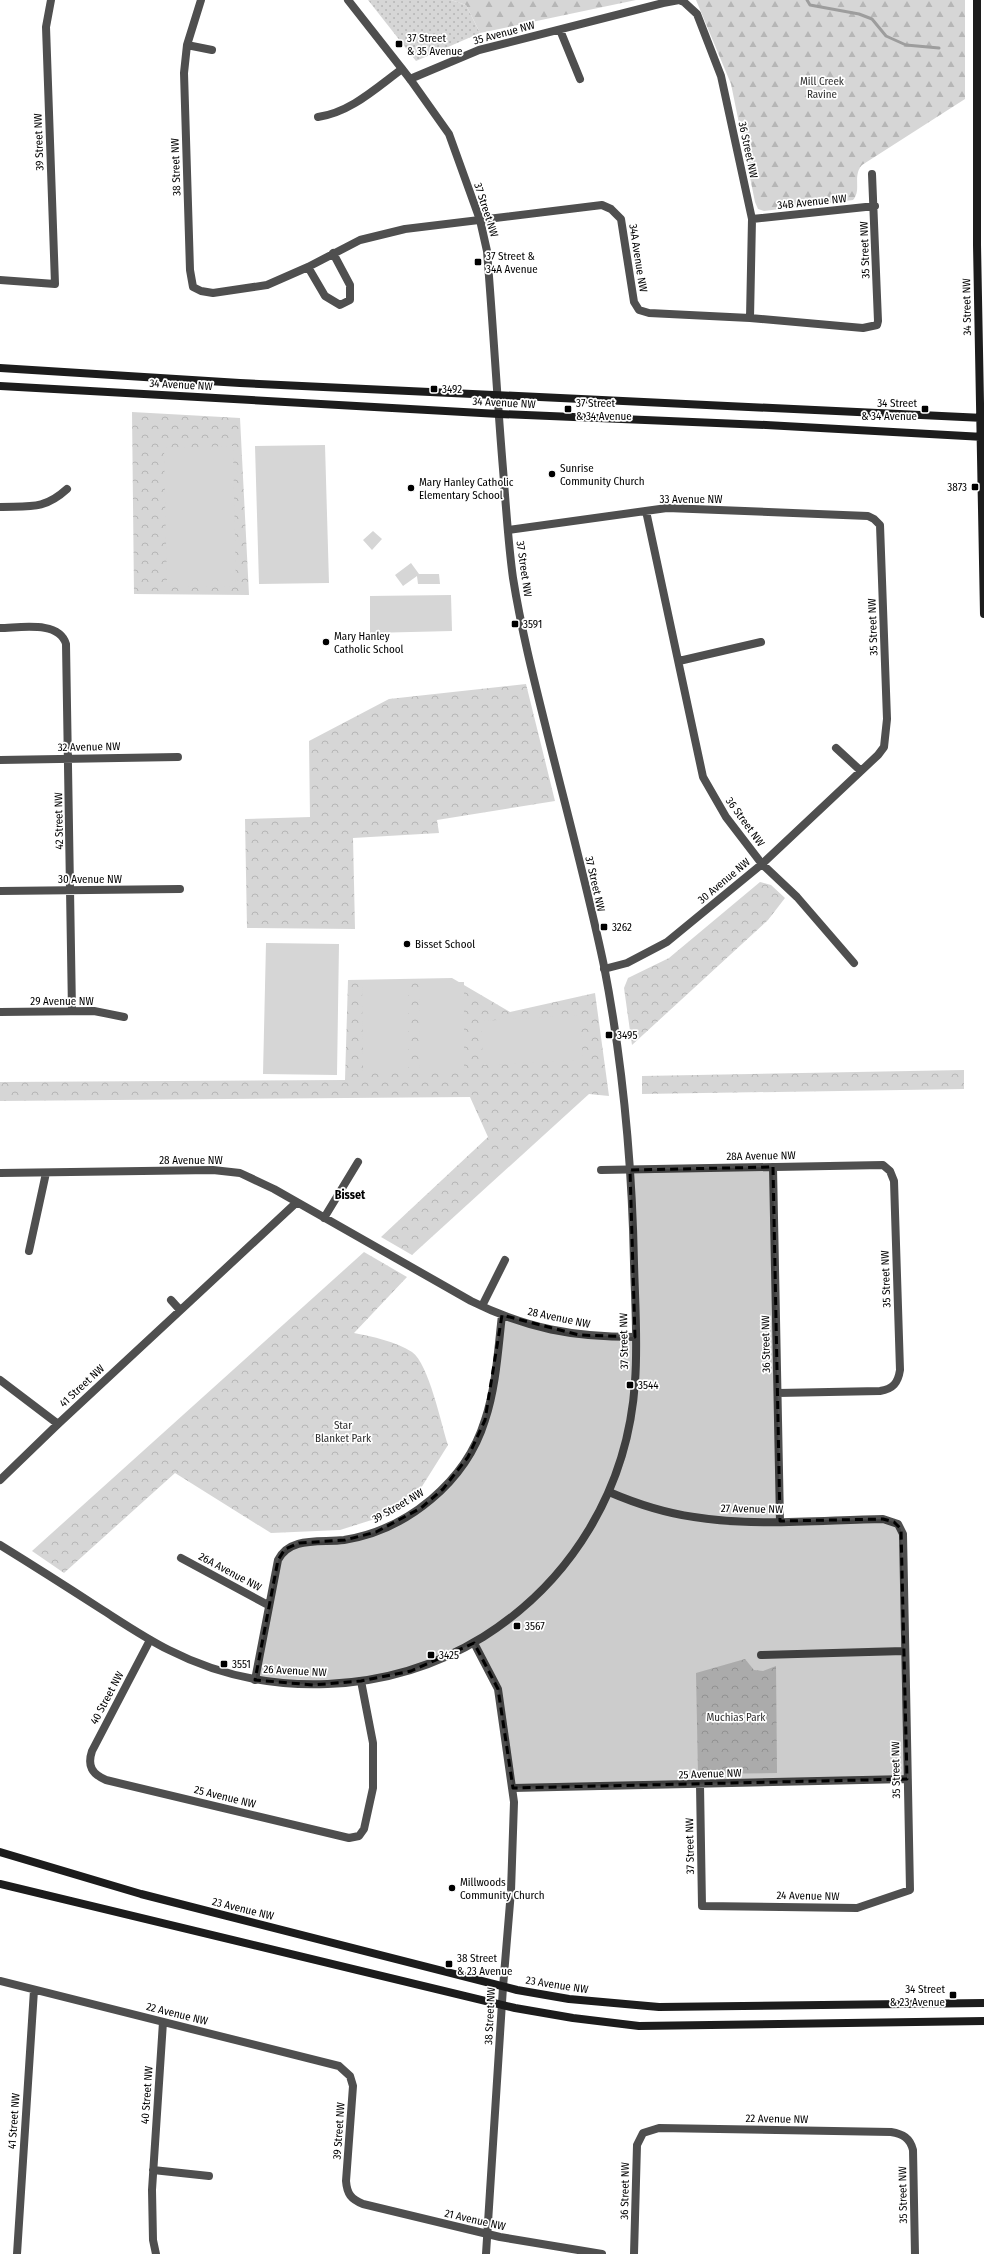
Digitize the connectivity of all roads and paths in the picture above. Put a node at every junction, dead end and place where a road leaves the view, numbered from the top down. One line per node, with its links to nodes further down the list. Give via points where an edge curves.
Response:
1 (51, 0): 19 (street, 39 Street NW, via 46,27 55,284)
2 (201, 0): 7 (street, 38 Street NW)
3 (348, 0): 9 (street, 37 Street NW)
4 (679, 0): 6 (street, 35 Avenue NW); 15 (street, 36 Street NW, via 697,14 721,76)
5 (977, 0): 27 (main road, 34 Street NW, via 977,245)
6 (560, 30): 10 (street); 11 (street, 35 Avenue NW, via 479,50)
7 (188, 46): 8 (street); 20 (street, 38 Street NW, via 184,96 190,270)
8 (212, 50)
9 (402, 69): 11 (street, 37 Street NW); 12 (street, via 346,109)
10 (580, 78)
11 (410, 79): 16 (street, 37 Street NW, via 448,134)
12 (318, 117)
13 (872, 174): 14 (street, 35 Street NW)
14 (875, 206): 15 (street, 34B Avenue NW); 22 (street, 35 Street NW)
15 (752, 219): 21 (street, 36 Street NW)
16 (480, 220): 17 (street, 34A Avenue NW, via 405,229 360,240); 21 (street, 34A Avenue NW, via 602,205 611,209 621,219 634,302 639,310 649,313); 25 (street, 37 Street NW, via 487,251)
17 (333, 253): 18 (street, 34A Avenue NW); 18 (street, via 350,285 350,300 340,305 325,296)
18 (308, 267): 20 (street, 34A Avenue NW, via 267,285 213,293)
19 (0, 280)
20 (193, 287)
21 (750, 318): 22 (street, 34A Avenue NW, via 863,328)
22 (877, 325)
23 (0, 368): 25 (main road, 34 Avenue NW)
24 (0, 386): 26 (main road, 34 Avenue NW)
25 (498, 395): 26 (street, 37 Street NW); 27 (main road, 34 Avenue NW)
26 (500, 414): 28 (main road, 34 Avenue NW, via 766,424); 33 (street, 37 Street NW)
27 (982, 417): 28 (main road, 34 Street NW)
28 (983, 437): 34 (main road, 34 Street NW)
29 (67, 489): 30 (street, via 49,503)
30 (0, 507)
31 (646, 511): 32 (street, 33 Avenue NW, via 689,508 868,516); 33 (street, 33 Avenue NW); 37 (street, 36 Street NW)
32 (874, 519): 38 (street, 35 Street NW, via 880,526)
33 (508, 530): 49 (street, 37 Street NW, via 513,577 529,660)
34 (984, 614)
35 (0, 628): 41 (street, 42 Street NW, via 50,628 65,639)
36 (761, 642): 37 (street)
37 (679, 661): 44 (street, 36 Street NW, via 703,777 726,817)
38 (886, 736): 43 (street, 30 Avenue NW, via 880,753)
39 (836, 748): 43 (street)
40 (178, 756): 41 (street, 32 Avenue NW)
41 (69, 759): 42 (street, 32 Avenue NW); 46 (street, 42 Street NW)
42 (0, 760)
43 (862, 771): 44 (street, 30 Avenue NW)
44 (762, 864): 48 (street, 36 Street NW, via 797,897); 49 (street, 30 Avenue NW, via 667,942 627,963)
45 (180, 889): 46 (street, 30 Avenue NW)
46 (70, 890): 47 (street, 30 Avenue NW); 50 (street, 42 Street NW)
47 (0, 891)
48 (854, 963)
49 (604, 969): 56 (street, 37 Street NW, via 622,1081)
50 (72, 1011): 51 (street, 29 Avenue NW); 52 (street, 29 Avenue NW, via 94,1011)
51 (0, 1012)
52 (124, 1017)
53 (358, 1162): 61 (street)
54 (773, 1167): 56 (street, 28A Avenue NW); 57 (street, 28A Avenue NW, via 883,1165); 70 (street, 36 Street NW)
55 (601, 1170): 56 (street)
56 (630, 1170): 68 (street, 37 Street NW)
57 (890, 1171): 70 (street, 35 Street NW, via 894,1181 899,1377 894,1385 880,1391)
58 (0, 1173): 59 (street, 28 Avenue NW)
59 (46, 1173): 60 (street, 28 Avenue NW, via 223,1170 263,1183); 62 (street)
60 (297, 1202): 61 (street, 28 Avenue NW); 66 (street, 41 Street NW)
61 (324, 1218): 65 (street, 28 Avenue NW)
62 (29, 1251)
63 (505, 1260): 65 (street)
64 (171, 1300): 66 (street)
65 (482, 1306): 67 (street, 28 Avenue NW)
66 (180, 1310): 71 (street, 41 Street NW)
67 (502, 1315): 68 (street, 28 Avenue NW, via 547,1330 579,1336); 79 (street, 39 Street NW, via 492,1393 485,1420 474,1446 452,1479 421,1508 376,1532 345,1540 299,1543 285,1549 278,1560)
68 (636, 1337): 73 (street, 37 Street NW, via 633,1408 624,1447)
69 (0, 1380): 71 (street)
70 (778, 1393): 74 (street, 36 Street NW)
71 (58, 1424): 72 (street, 41 Street NW)
72 (0, 1480)
73 (609, 1492): 74 (street, 27 Avenue NW, via 641,1504 696,1518); 78 (street, 37 Street NW, via 580,1545)
74 (780, 1521): 75 (street, 27 Avenue NW, via 883,1519)
75 (898, 1524): 82 (street, 35 Street NW, via 904,1539)
76 (0, 1544): 80 (street, 26 Avenue NW)
77 (181, 1558): 79 (street, 26A Avenue NW)
78 (548, 1585): 81 (street, 26 Avenue NW, via 513,1616)
79 (268, 1605): 84 (street, 39 Street NW)
80 (150, 1640): 84 (street, 26 Avenue NW, via 202,1665); 86 (street, 40 Street NW, via 92,1750)
81 (474, 1643): 85 (street, 26 Avenue NW, via 410,1671); 89 (street, 38 Street NW, via 498,1689)
82 (904, 1651): 83 (street); 87 (street, 35 Street NW)
83 (761, 1655)
84 (255, 1680): 85 (street, 26 Avenue NW, via 314,1685)
85 (361, 1681): 86 (street, 25 Avenue NW, via 372,1735 374,1768 368,1821 359,1836 342,1837 106,1780)
86 (90, 1767)
87 (907, 1779): 88 (street, 25 Avenue NW); 92 (street, 35 Street NW)
88 (700, 1785): 89 (street, 25 Avenue NW); 93 (street, 37 Street NW)
89 (514, 1788): 95 (street, 38 Street NW, via 513,1856)
90 (0, 1852): 95 (main road, 23 Avenue NW, via 141,1894)
91 (0, 1884): 98 (main road)
92 (910, 1890): 93 (street, 24 Avenue NW, via 857,1908)
93 (702, 1906)
94 (0, 1981): 96 (street, 22 Avenue NW)
95 (503, 1987): 97 (main road, 23 Avenue NW, via 569,1999 660,2007); 98 (street, 38 Street NW)
96 (34, 1990): 100 (street, 22 Avenue NW); 108 (street, 41 Street NW)
97 (984, 2003)
98 (502, 2005): 99 (main road, via 573,2018 639,2026); 107 (street, 38 Street NW)
99 (984, 2021)
100 (163, 2022): 101 (street, 22 Avenue NW, via 334,2064); 104 (street, 40 Street NW)
101 (347, 2072): 106 (street, 39 Street NW, via 353,2086 346,2181)
102 (646, 2131): 103 (street, 22 Avenue NW, via 659,2128 891,2132); 112 (street, 36 Street NW, via 637,2145)
103 (907, 2138): 113 (street, 35 Street NW, via 914,2156)
104 (153, 2170): 105 (street); 109 (street, 40 Street NW, via 152,2207)
105 (209, 2176)
106 (348, 2192): 107 (street, 21 Avenue NW, via 352,2198 363,2204)
107 (487, 2234): 110 (street, 38 Street NW); 111 (street, 21 Avenue NW)
108 (16, 2254)
109 (156, 2254)
110 (486, 2254)
111 (602, 2254)
112 (634, 2254)
113 (915, 2254)

